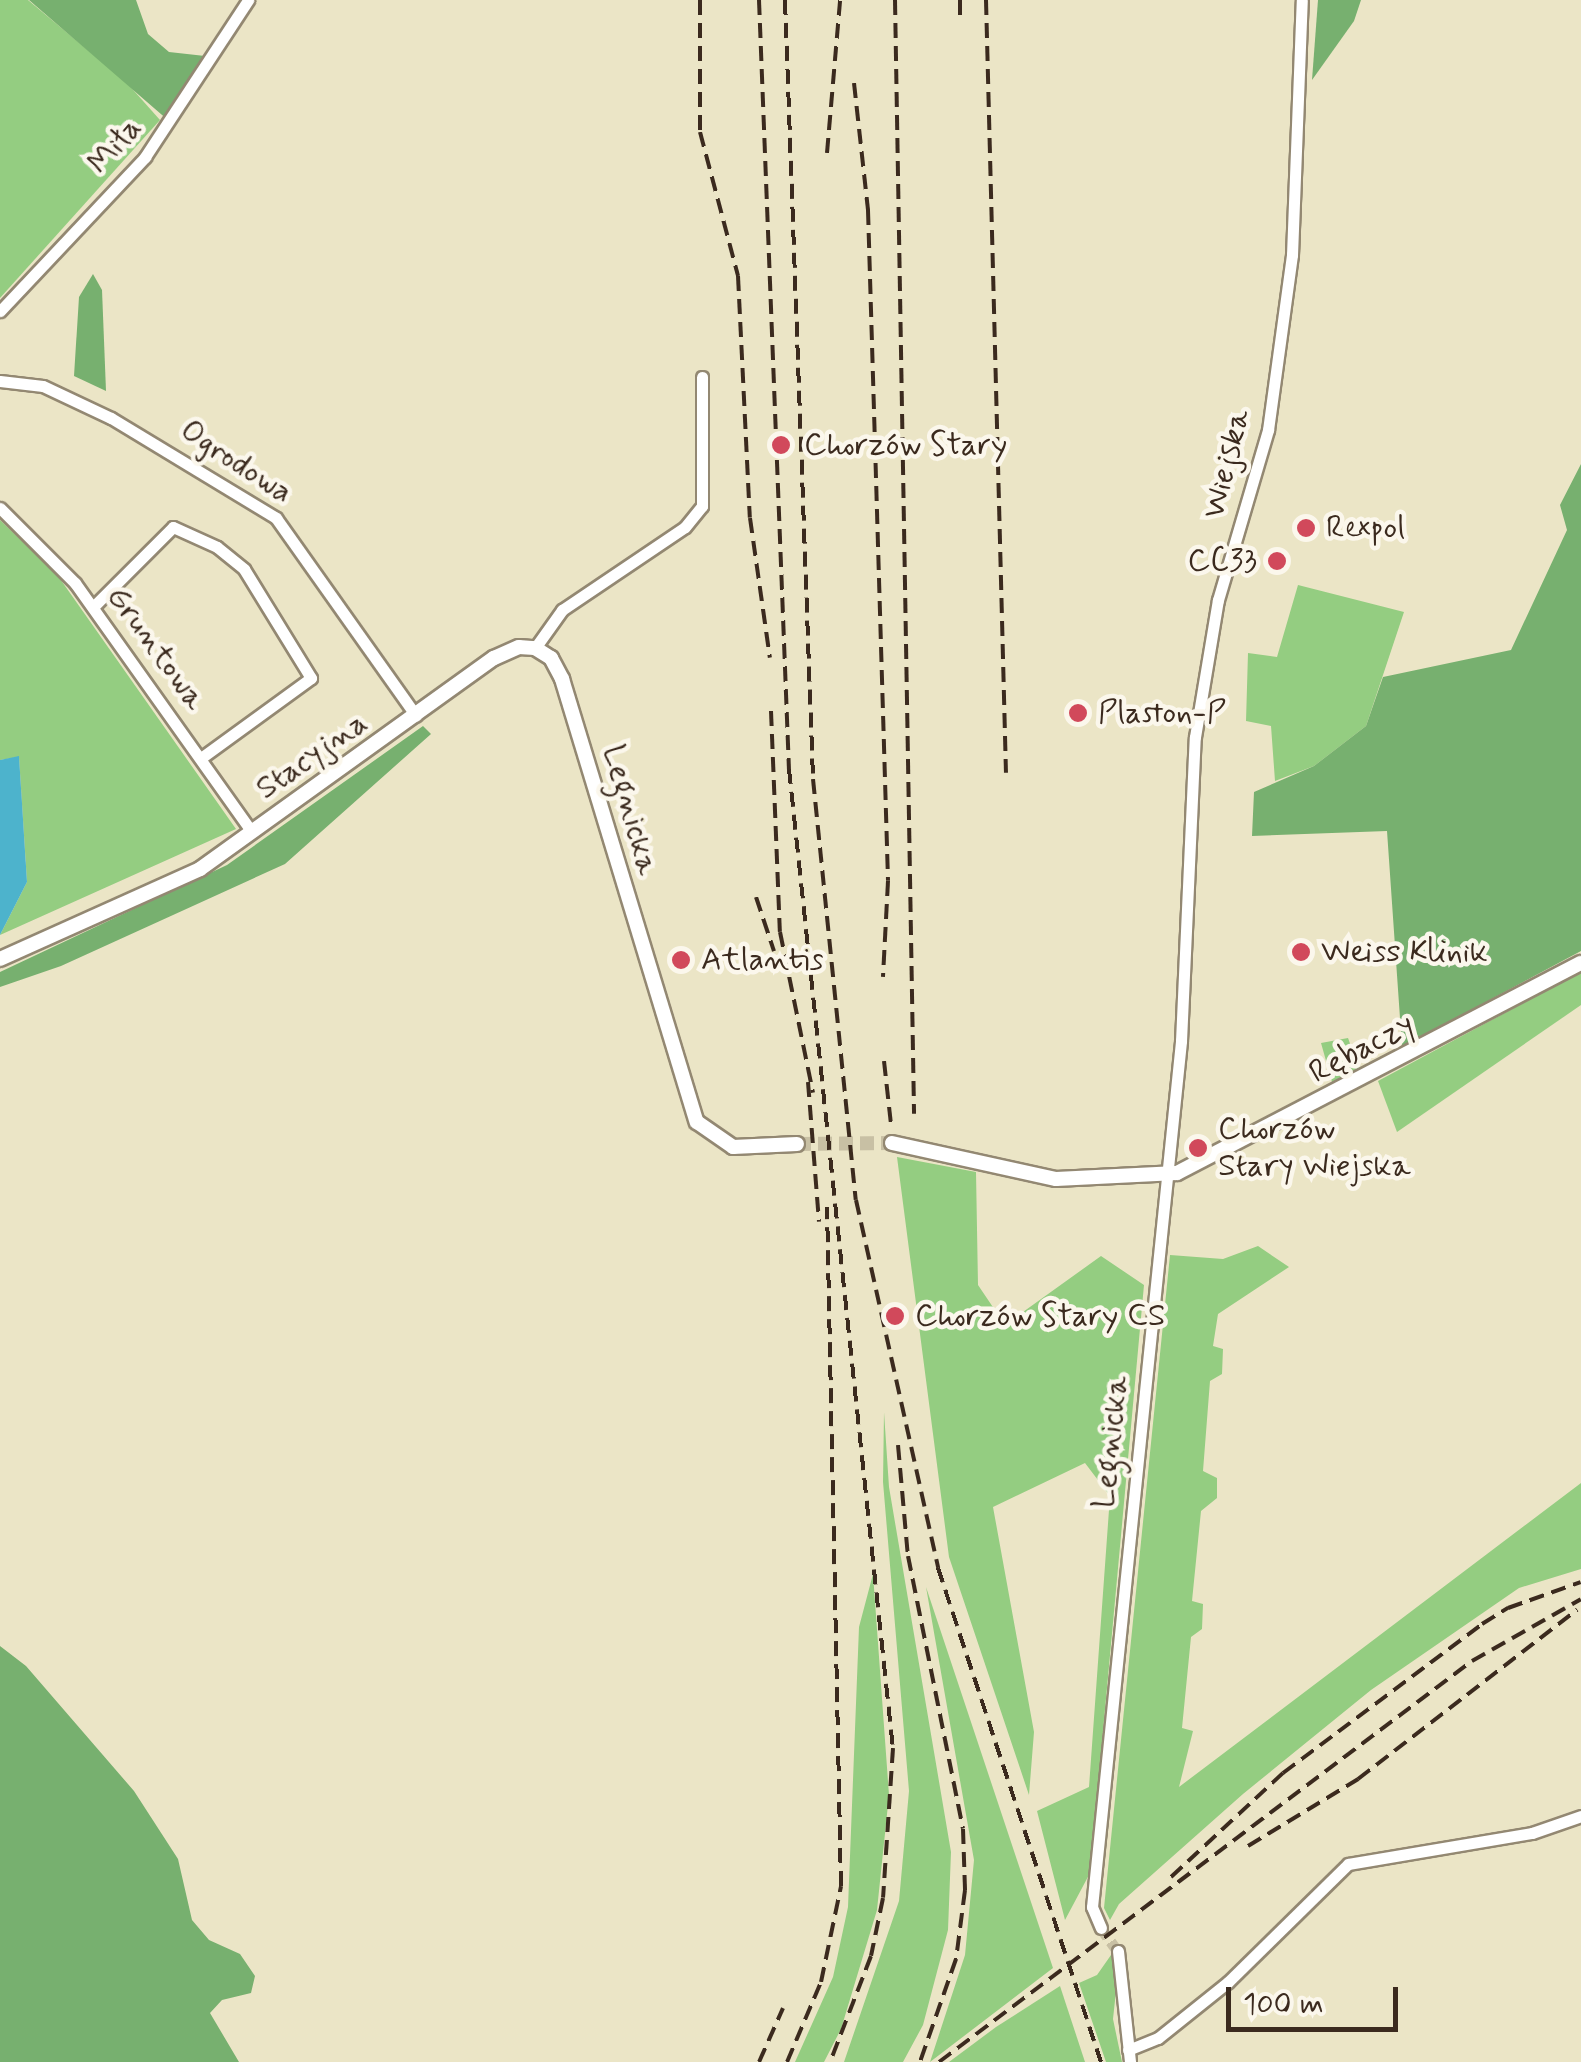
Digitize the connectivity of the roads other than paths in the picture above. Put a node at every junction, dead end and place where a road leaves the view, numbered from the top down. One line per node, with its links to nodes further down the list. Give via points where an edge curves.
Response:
1 (248, 0): 3 (street, Miła, via 145,157)
2 (1302, 0): 16 (street, Wiejska, via 1292,255 1268,430 1218,600 1194,737 1182,1041)
3 (0, 311)
4 (702, 377): 8 (street, via 702,506 686,527 553,618)
5 (0, 381): 9 (street, Ogrodowa, via 42,386 111,418 276,518)
6 (0, 508): 7 (street, Gruntowa)
7 (93, 607): 10 (street, Gruntowa); 10 (street, via 174,528 217,547 244,569 311,678)
8 (535, 648): 9 (street, Stacyjna, via 504,652); 15 (street, Legnicka, via 552,658 562,678 697,1122 733,1147)
9 (416, 716): 11 (street, Stacyjna)
10 (201, 758): 11 (street, Gruntowa)
11 (252, 832): 12 (street, Stacyjna, via 200,869)
12 (0, 959)
13 (1581, 963): 16 (street, Rębaczy, via 1207,1162)
14 (892, 1143): 16 (street, via 1056,1179)
15 (798, 1144)
16 (1165, 1176): 18 (street, Legnicka, via 1092,1906)
17 (1581, 1816): 20 (street, via 1532,1833 1348,1864 1228,1982)
18 (1101, 1928)
19 (1118, 1951): 20 (street, via 1125,1966)
20 (1129, 2056)

